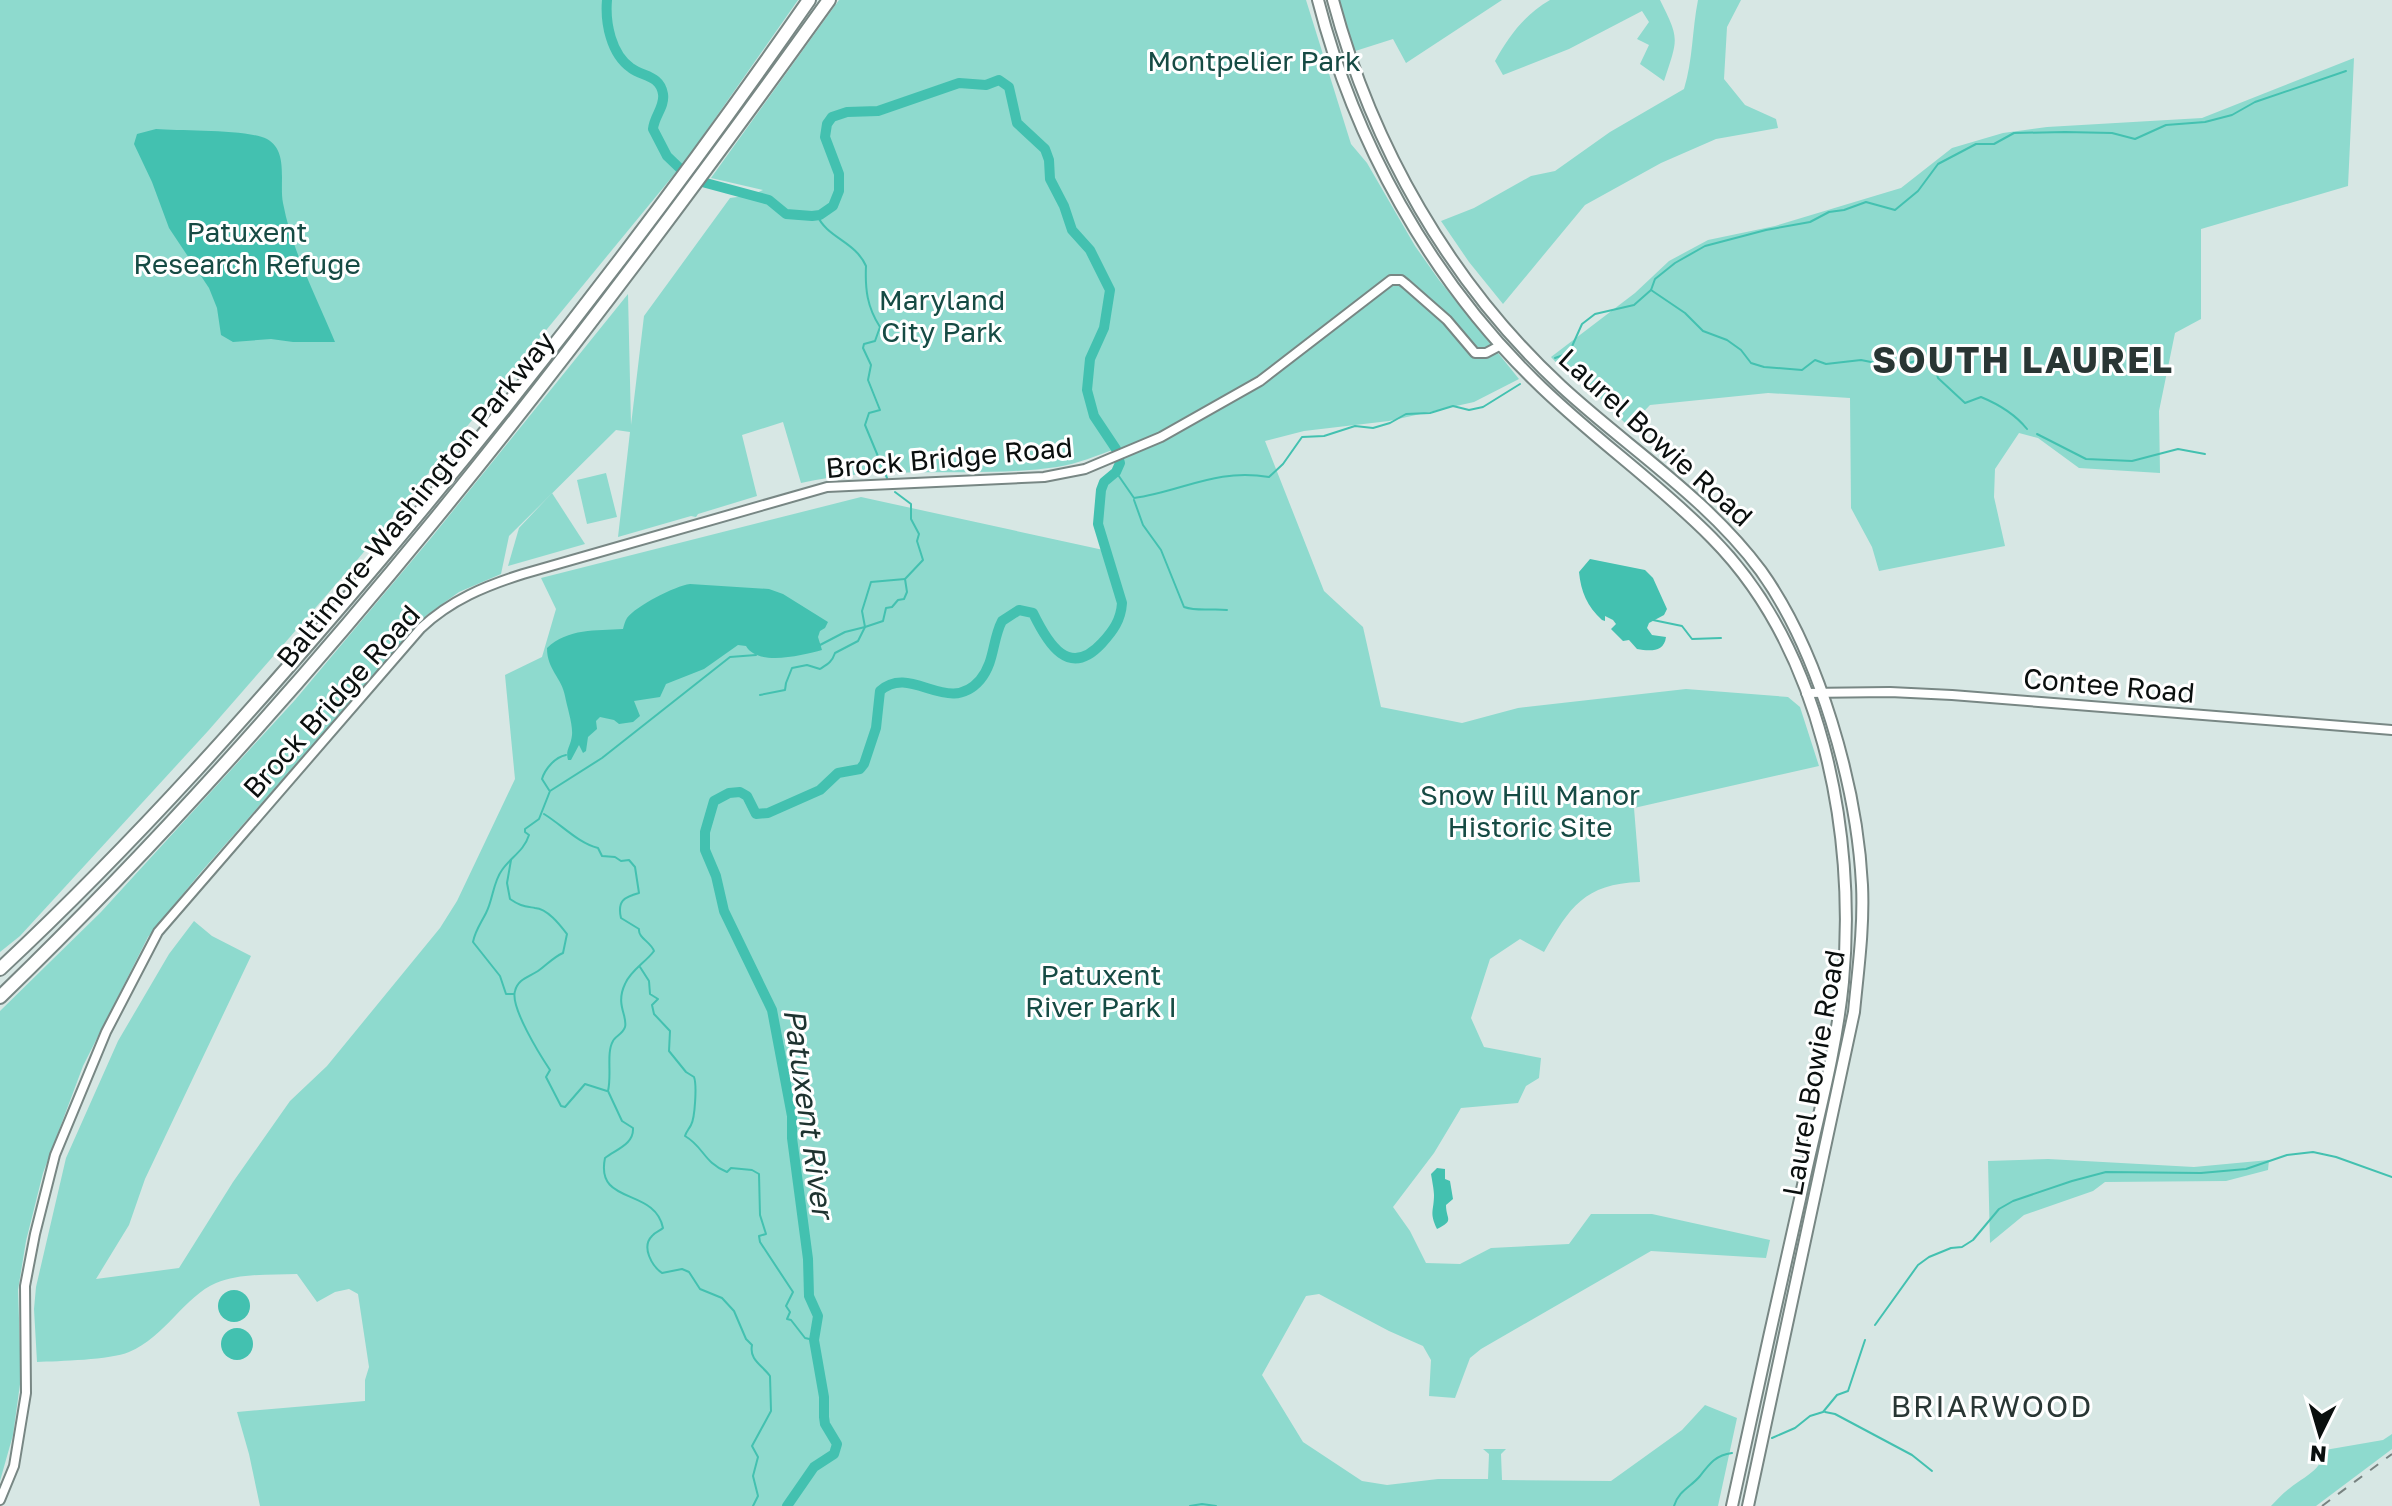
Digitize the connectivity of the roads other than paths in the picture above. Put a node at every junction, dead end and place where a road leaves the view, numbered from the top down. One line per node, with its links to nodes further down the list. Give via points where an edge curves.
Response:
1 (809, 0): 5 (highway, Baltimore-Washington Parkway)
2 (829, 0): 5 (highway, Baltimore-Washington Parkway, via 722,146)
3 (1318, 0): 6 (main road, Laurel Bowie Road, via 1353,107 1390,185 1445,274)
4 (1333, 0): 7 (main road, Laurel Bowie Road, via 1357,78 1389,153 1441,243 1534,358)
5 (662, 214): 12 (highway, Baltimore-Washington Parkway, via 303,650 115,856); 13 (highway, Baltimore-Washington Parkway, via 539,388 366,601 177,814)
6 (1501, 345): 8 (main road, Laurel Bowie Road, via 1554,399); 14 (street, Brock Bridge Road, via 1475,353 1447,320 1396,279 1260,381 1112,459 1044,477 810,491 497,582 432,618 158,932 106,1032 55,1155 35,1234 25,1286 26,1393 14,1466)
7 (1631, 446): 8 (main road, via 1633,459 1661,483); 10 (main road, Laurel Bowie Road, via 1708,513 1760,570 1791,622)
8 (1663, 493): 9 (main road, Laurel Bowie Road, via 1712,538 1753,587)
9 (1806, 693): 10 (street, Contee Road); 15 (main road, Laurel Bowie Road, via 1843,843 1843,985)
10 (1821, 695): 11 (street, Contee Road, via 1952,695); 16 (main road, Laurel Bowie Road, via 1850,792 1860,866 1858,976 1845,1060)
11 (2392, 730)
12 (0, 969)
13 (0, 997)
14 (0, 1500)
15 (1732, 1506)
16 (1748, 1506)

